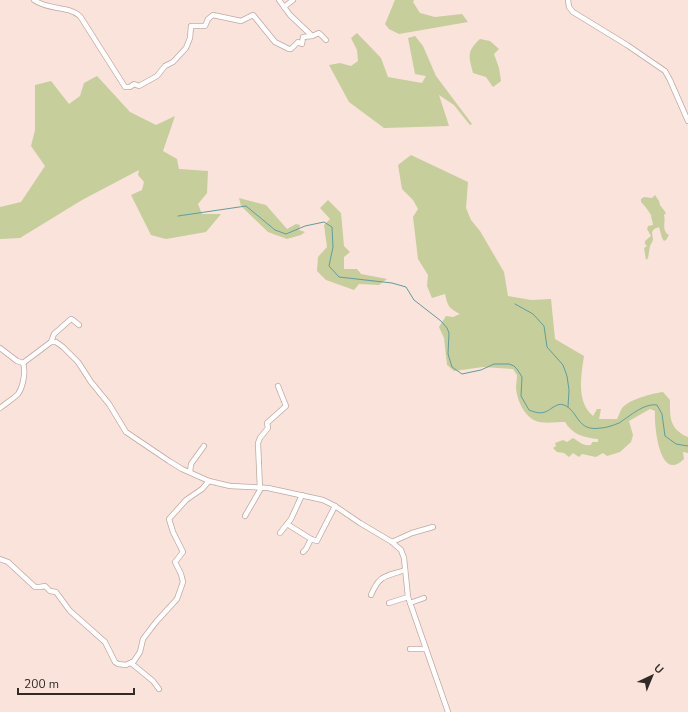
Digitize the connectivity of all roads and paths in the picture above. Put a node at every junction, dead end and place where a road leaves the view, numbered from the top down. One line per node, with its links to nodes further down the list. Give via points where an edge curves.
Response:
1 (34, 0): 6 (street, via 52,8 72,10 80,16 125,87 134,84 139,86 157,76 187,46 191,26 205,26 213,15 242,21 253,15 275,42 289,50 298,42 302,44 304,37)
2 (279, 0): 5 (street)
3 (293, 0): 5 (street)
4 (568, 0): 8 (street, via 573,12 665,71)
5 (284, 7): 6 (street)
6 (312, 36): 7 (street, via 318,32)
7 (326, 40)
8 (688, 121)
9 (79, 326): 10 (street, via 71,319 54,334)
10 (51, 342): 12 (street); 16 (street, via 63,347 78,362 126,432)
11 (0, 348): 12 (street)
12 (23, 363): 14 (street, via 24,371 19,391)
13 (278, 386): 18 (street, via 286,406 267,423 268,428 259,440)
14 (0, 408)
15 (204, 446): 16 (street, via 191,464)
16 (190, 472): 17 (street)
17 (209, 481): 18 (street, via 235,487); 37 (street, via 186,500 169,519 172,532 183,552 175,562 183,584 177,599 143,639 140,652)
18 (260, 487): 19 (street); 21 (street, via 259,494)
19 (302, 495): 20 (street); 22 (street)
20 (335, 506): 25 (street, via 317,540); 26 (street)
21 (245, 516)
22 (288, 524): 24 (street); 25 (street)
23 (433, 527): 26 (street)
24 (280, 533)
25 (311, 539): 27 (street)
26 (392, 542): 29 (street, via 403,554)
27 (302, 552)
28 (0, 559): 37 (street, via 8,562 35,587 45,586 56,592 70,611 105,642 116,663)
29 (405, 570): 30 (street, via 381,578); 31 (street)
30 (371, 595)
31 (408, 597): 33 (street); 34 (street)
32 (424, 598): 34 (street)
33 (389, 603)
34 (410, 603): 36 (street)
35 (410, 649): 36 (street)
36 (426, 649): 39 (street)
37 (131, 663): 38 (street)
38 (159, 689)
39 (448, 712)

